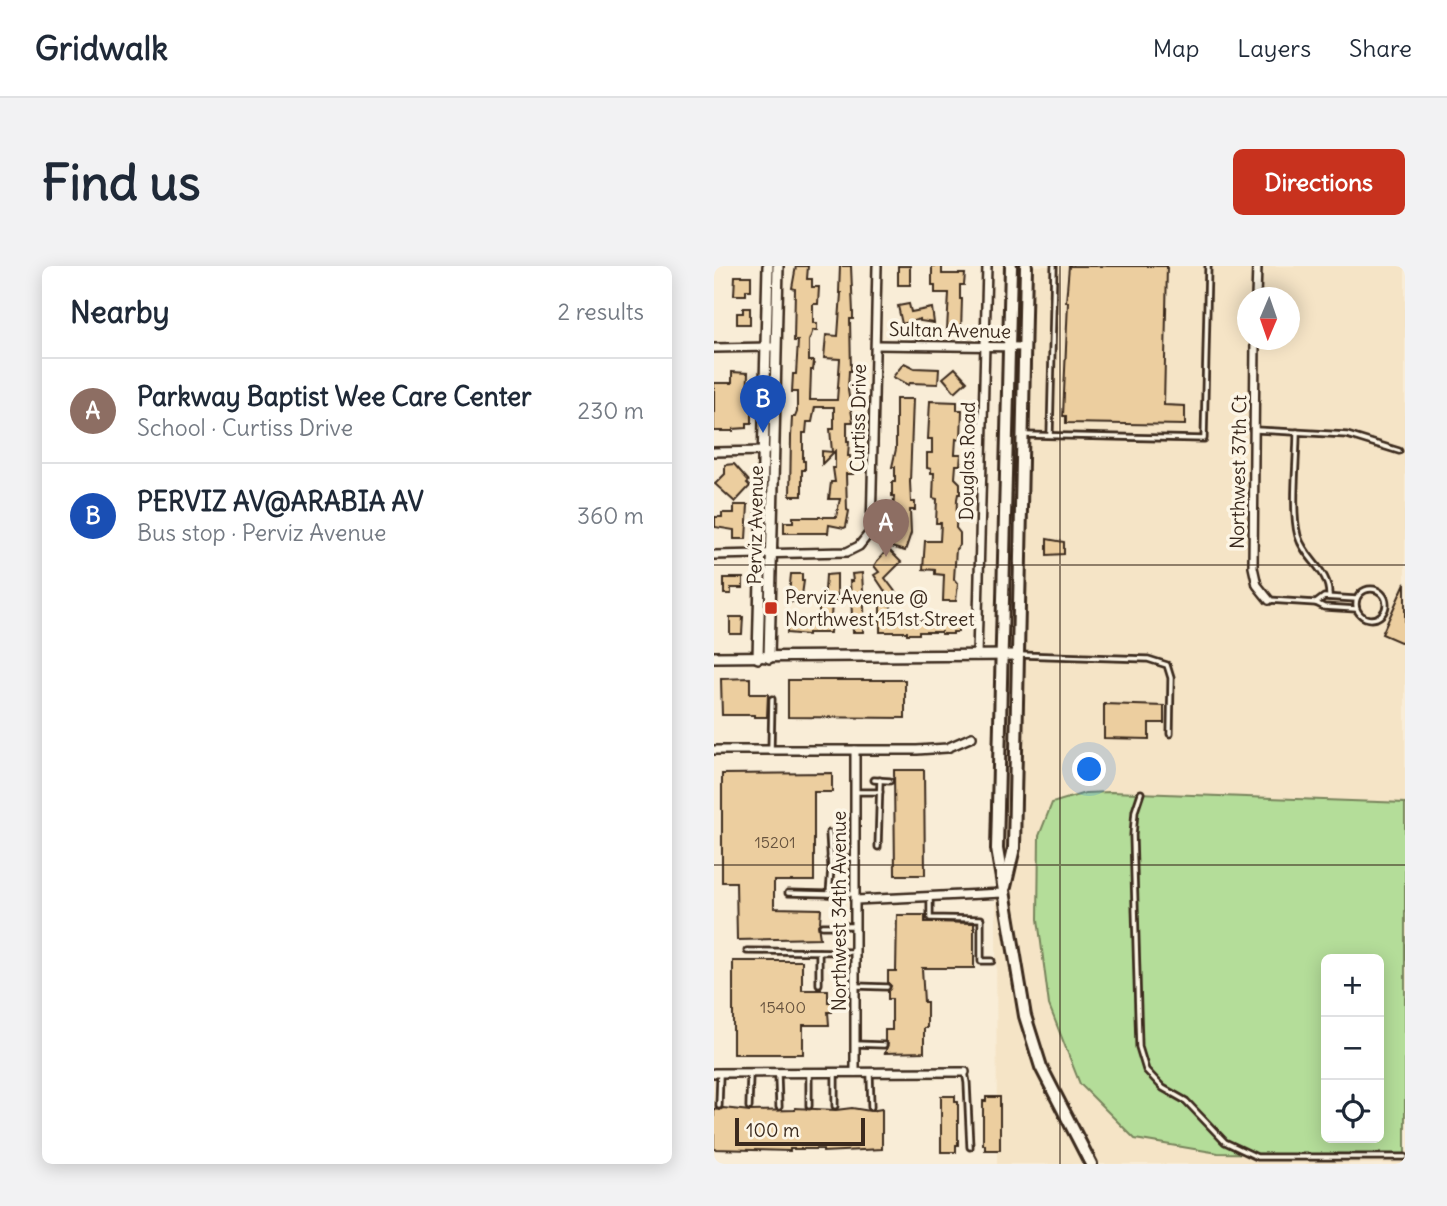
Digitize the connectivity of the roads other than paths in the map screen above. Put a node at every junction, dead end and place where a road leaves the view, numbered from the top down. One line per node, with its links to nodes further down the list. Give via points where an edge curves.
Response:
1 (768, 266): 17 (street, Perviz Avenue)
2 (778, 266): 13 (street, Perviz Avenue)
3 (877, 266): 11 (street, Curtiss Drive)
4 (987, 266): 12 (street, Douglas Road)
5 (1011, 266): 14 (main road)
6 (1026, 266): 15 (main road)
7 (1054, 266): 22 (lane)
8 (1208, 266): 22 (lane, via 1204,439)
9 (1257, 266): 10 (street)
10 (1256, 287)
11 (876, 345): 12 (street, Sultan Avenue); 27 (street, Curtiss Drive, via 871,531 847,552)
12 (986, 346): 14 (street, Sultan Avenue); 35 (street, Douglas Road)
13 (775, 347): 17 (street); 23 (street, Perviz Avenue)
14 (1009, 347): 15 (street, Sultan Avenue); 36 (main road)
15 (1024, 347): 21 (main road)
16 (714, 348): 17 (street)
17 (765, 348): 23 (street, Perviz Avenue)
18 (1255, 350): 19 (street, Northwest 37th Ct)
19 (1254, 430): 20 (lane); 31 (street, Northwest 37th Ct, via 1253,567 1257,585)
20 (1297, 432): 24 (lane, via 1353,436); 29 (lane, via 1296,530 1302,547 1325,576)
21 (1023, 435): 22 (lane); 34 (main road)
22 (1049, 436)
23 (768, 451): 25 (street); 26 (street, Perviz Avenue); 27 (street, Perviz Avenue)
24 (1399, 451)
25 (714, 452)
26 (761, 554): 27 (street, Curtiss Drive); 28 (street, Curtiss Drive); 38 (street, Perviz Avenue)
27 (772, 554): 39 (street, Perviz Avenue)
28 (714, 555)
29 (1329, 597): 30 (lane); 32 (lane)
30 (1356, 598): 33 (lane); 33 (lane, via 1372,589 1382,594 1386,603 1381,616 1372,619 1362,617)
31 (1269, 600): 32 (lane)
32 (1316, 603): 33 (lane)
33 (1356, 609)
34 (1018, 655): 36 (street); 41 (lane, via 1161,661 1171,678); 57 (main road, via 1014,848)
35 (977, 656): 36 (street); 39 (street)
36 (1002, 656): 57 (main road, via 997,849)
37 (714, 657): 38 (street)
38 (758, 658): 39 (street)
39 (769, 658)
40 (772, 699): 44 (lane)
41 (1170, 734)
42 (972, 737): 45 (street, via 947,748)
43 (714, 750): 44 (street)
44 (771, 750): 45 (street)
45 (855, 750): 49 (street, Northwest 34th Avenue)
46 (874, 780): 47 (lane)
47 (880, 780): 48 (lane); 50 (lane)
48 (890, 781)
49 (854, 792): 50 (lane); 54 (street, Northwest 34th Avenue)
50 (880, 792): 53 (lane)
51 (1141, 793): 87 (lane, via 1133,835 1139,1047 1146,1070 1163,1088 1186,1101 1225,1142 1257,1157)
52 (829, 833): 55 (lane)
53 (878, 847)
54 (855, 858): 55 (lane); 60 (street, Northwest 34th Avenue)
55 (830, 859): 58 (lane)
56 (788, 893): 58 (lane)
57 (1003, 893): 59 (street); 88 (main road, via 1025,1016 1041,1067)
58 (829, 894): 60 (lane)
59 (930, 896): 60 (street); 66 (lane, via 930,918 981,919 981,961)
60 (856, 897): 62 (street, Northwest 34th Avenue)
61 (822, 926): 62 (lane)
62 (856, 926): 65 (street, Northwest 34th Avenue)
63 (747, 951): 64 (lane)
64 (819, 952): 65 (lane); 67 (lane)
65 (856, 952): 68 (street, Northwest 34th Avenue)
66 (992, 961)
67 (819, 984)
68 (856, 986): 69 (lane); 70 (street, Northwest 34th Avenue)
69 (887, 987)
70 (855, 1044): 71 (lane); 74 (street, Northwest 34th Avenue)
71 (884, 1045)
72 (809, 1072): 73 (street); 79 (street); 82 (lane)
73 (835, 1072): 74 (street); 80 (lane)
74 (855, 1072): 75 (street)
75 (870, 1072): 76 (street); 85 (lane)
76 (965, 1072): 86 (lane)
77 (717, 1073): 78 (street); 81 (lane)
78 (750, 1073): 79 (street); 83 (lane)
79 (778, 1073): 84 (lane)
80 (835, 1105)
81 (719, 1106)
82 (809, 1106)
83 (749, 1107)
84 (779, 1107)
85 (871, 1108)
86 (970, 1147)
87 (1405, 1157)
88 (1091, 1164)

